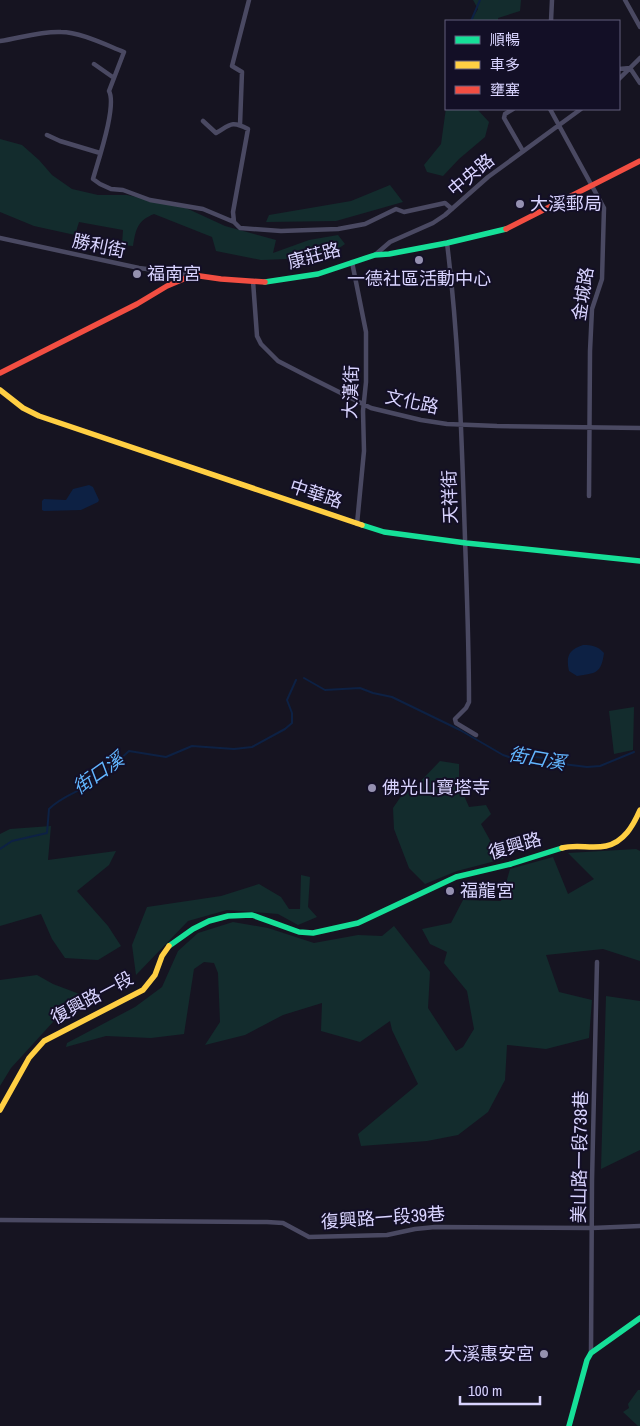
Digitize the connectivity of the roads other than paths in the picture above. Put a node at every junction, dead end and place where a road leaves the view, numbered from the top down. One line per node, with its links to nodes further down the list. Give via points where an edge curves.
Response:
1 (249, 0): 18 (street, via 232,66 242,72)
2 (552, 0): 4 (street)
3 (625, 0): 5 (street)
4 (552, 20)
5 (640, 27)
6 (0, 41): 11 (street, via 44,33 74,34 124,52)
7 (640, 58): 9 (street)
8 (94, 64): 11 (street)
9 (630, 68): 10 (street); 12 (street); 13 (street)
10 (620, 69)
11 (114, 78): 22 (street, via 109,92 110,116)
12 (620, 78)
13 (640, 83)
14 (511, 110): 21 (street, via 504,118)
15 (551, 110): 19 (street, 金城路)
16 (580, 110): 19 (street, 中央路)
17 (203, 121): 18 (street, via 216,133 231,124)
18 (240, 125): 26 (street, via 248,129)
19 (559, 125): 21 (street, 中央路); 24 (street, 金城路)
20 (47, 136): 22 (street)
21 (523, 152): 25 (street, 中央路)
22 (100, 153): 26 (street, via 93,179 100,184 150,200 203,209)
23 (640, 161): 24 (street, 康莊路)
24 (593, 186): 28 (street, 康莊路, via 504,230); 37 (street, 金城路, via 604,208 604,218 602,279 592,309)
25 (452, 209): 26 (street, via 445,203 404,212 396,209 365,224 338,229 281,231 240,228); 29 (street, 中央路, via 433,223 390,242)
26 (234, 222)
27 (0, 238): 31 (street, 勝利街, via 139,268)
28 (447, 243): 29 (street, 康莊路); 36 (street, 天祥街)
29 (375, 254): 30 (street, 康莊路)
30 (352, 262): 32 (street, 康莊路, via 318,274); 35 (street, 大漢街, via 366,328)
31 (193, 275): 32 (street, 康莊路); 33 (street, 康莊路)
32 (253, 281): 35 (street, 文化路, via 257,336 261,344 278,361)
33 (0, 373)
34 (0, 390): 40 (street, 中華路, via 39,416)
35 (363, 404): 36 (street, 文化路, via 421,420); 40 (street, 大漢街)
36 (462, 425): 37 (street, 文化路); 41 (street, 天祥街)
37 (589, 426): 38 (street, 文化路); 39 (street, 金城路)
38 (640, 428)
39 (589, 496)
40 (358, 524): 41 (street, 中華路, via 384,532)
41 (466, 544): 42 (street, 中華路); 43 (street, 天祥街, via 469,702 455,719 456,723)
42 (640, 561)
43 (476, 734)
44 (640, 810): 45 (street, 復興路, via 633,827 621,839 606,846 570,846 456,877)
45 (380, 912): 47 (street, 復興路一段, via 358,922 313,933 299,932 252,915 228,916 193,929 168,947 155,975 143,990 40,1045 29,1058)
46 (597, 962): 50 (street, 美山路一段738巷)
47 (0, 1110)
48 (0, 1220): 50 (street, 復興路一段39巷, via 266,1222 283,1223 309,1237 387,1235 435,1227)
49 (640, 1226): 50 (street, 復興路一段39巷)
50 (592, 1228): 52 (street, 美山路一段738巷)
51 (640, 1318): 52 (street)
52 (591, 1353): 53 (street)
53 (569, 1426)

